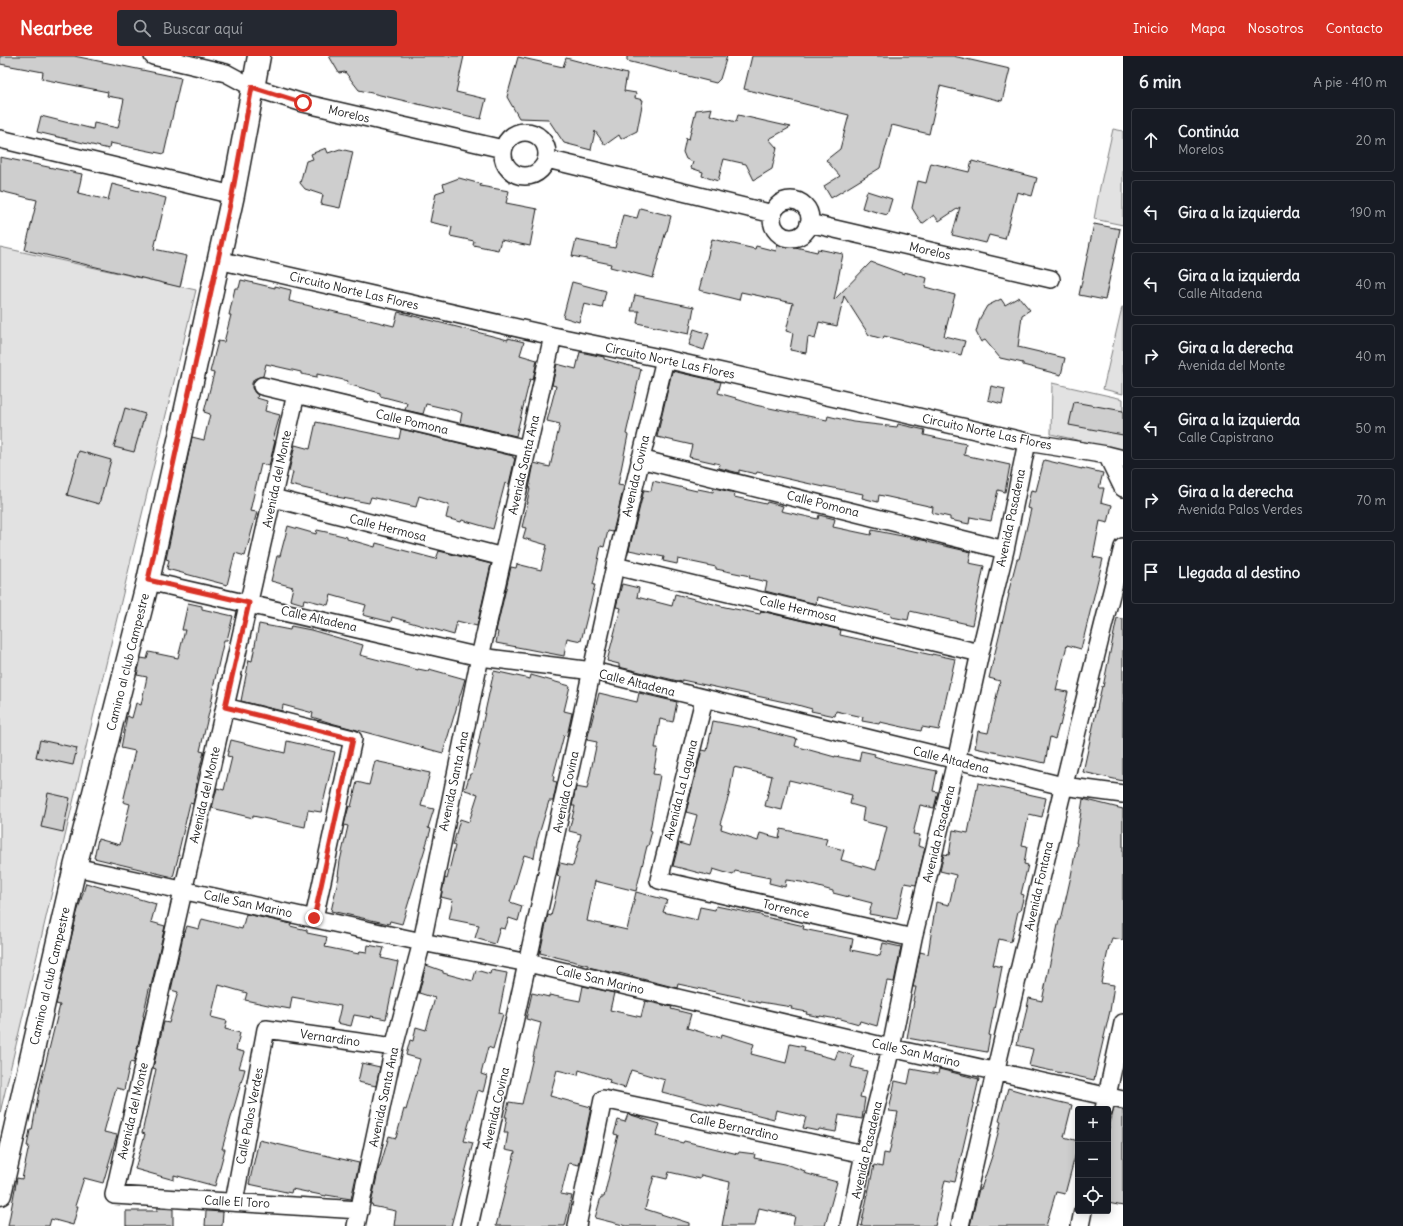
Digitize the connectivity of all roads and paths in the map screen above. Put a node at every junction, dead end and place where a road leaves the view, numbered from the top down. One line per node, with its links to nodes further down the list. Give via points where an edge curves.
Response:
1 (152, 56): 3 (street, Morelos, via 226,73)
2 (259, 56): 3 (main road, Camino al club Campestre)
3 (252, 87): 5 (street, Morelos, via 303,103); 7 (main road, Camino al club Campestre)
4 (0, 139): 7 (street)
5 (503, 149): 6 (street, via 512,136 526,132 534,134 545,144); 6 (street, via 505,164 516,175 532,176 539,172)
6 (547, 159): 8 (street)
7 (232, 195): 10 (main road, Camino al club Campestre)
8 (773, 214): 9 (street, via 780,203 793,200 808,211); 9 (street, via 774,227 783,236 796,237 807,229)
9 (809, 223): 11 (street, Morelos)
10 (218, 260): 12 (street, Circuito Norte Las Flores); 26 (main road, Camino al club Campestre)
11 (1051, 279)
12 (553, 336): 13 (street, Circuito Norte Las Flores); 17 (street, Avenida Santa Ana)
13 (665, 359): 16 (street, Circuito Norte Las Flores); 19 (street, Avenida Covina)
14 (262, 386): 15 (street, Calle Pomona)
15 (296, 394): 17 (street, Calle Pomona); 21 (street, Avenida del Monte)
16 (1027, 442): 18 (street, Circuito Norte Las Flores); 23 (street, Avenida Pasadena)
17 (527, 449): 24 (street, Avenida Santa Ana)
18 (1115, 457): 20 (street)
19 (640, 459): 23 (street, Calle Pomona); 25 (street, Avenida Covina)
20 (1123, 488)
21 (273, 498): 24 (street, Calle Hermosa); 27 (street, Avenida del Monte)
22 (1123, 547): 34 (street, Avenida Fontana)
23 (1005, 550): 28 (street, Avenida Pasadena)
24 (503, 557): 29 (street, Avenida Santa Ana)
25 (615, 566): 28 (street, Calle Hermosa); 30 (street, Avenida Covina)
26 (148, 580): 27 (street, Calle Altadena); 36 (main road, Camino al club Campestre)
27 (249, 603): 29 (street, Calle Altadena); 32 (street, Avenida del Monte)
28 (980, 653): 33 (street, Avenida Pasadena)
29 (480, 657): 30 (street, Calle Altadena); 41 (street, Avenida Santa Ana)
30 (592, 672): 31 (street, Calle Altadena); 42 (street, Avenida Covina)
31 (704, 700): 33 (street, Calle Altadena); 37 (street, Avenida La Laguna)
32 (225, 707): 38 (street, Avenida del Monte); 39 (street, via 353,739)
33 (956, 761): 34 (street, Calle Altadena); 40 (street, Avenida Pasadena)
34 (1063, 786): 35 (street, Calle Altadena); 47 (street, Avenida Fontana)
35 (1123, 794)
36 (75, 867): 38 (street, Calle San Marino); 51 (main road, Camino al club Campestre)
37 (659, 880): 40 (street, Torrence)
38 (184, 890): 39 (street, Calle San Marino); 52 (street, Avenida del Monte)
39 (314, 918): 41 (street, Calle San Marino)
40 (913, 938): 46 (street, Avenida Pasadena)
41 (422, 942): 42 (street, Calle San Marino); 45 (street, Avenida Santa Ana)
42 (528, 963): 46 (street, Calle San Marino); 57 (street, Avenida Covina)
43 (1123, 1023): 49 (street)
44 (266, 1029): 45 (street, Vernardino); 53 (street, Calle Palos Verdes)
45 (394, 1047): 54 (street, Avenida Santa Ana)
46 (891, 1048): 47 (street, Calle San Marino); 50 (street, Avenida Pasadena)
47 (995, 1071): 49 (street, Calle San Marino); 60 (street, Avenida Fontana)
48 (1123, 1100): 49 (street, Calle San Marino)
49 (1105, 1103)
50 (864, 1154): 58 (street, Calle Bernardino, via 603,1099); 59 (street, Avenida Pasadena)
51 (0, 1194)
52 (114, 1195): 53 (street, Calle El Toro)
53 (234, 1202): 54 (street, Calle El Toro)
54 (360, 1210): 56 (street, Avenida Santa Ana)
55 (1082, 1214): 61 (street)
56 (356, 1226)
57 (469, 1226)
58 (577, 1226)
59 (849, 1226)
60 (960, 1226)
61 (1080, 1226)

